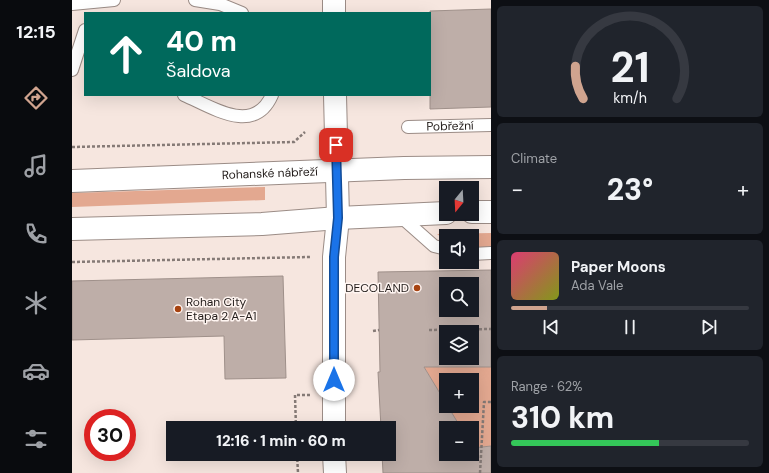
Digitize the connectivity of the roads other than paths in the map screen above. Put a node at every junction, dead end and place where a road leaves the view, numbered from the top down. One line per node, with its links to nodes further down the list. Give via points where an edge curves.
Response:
1 (114, 0): 5 (lane)
2 (195, 0): 6 (lane, via 220,4)
3 (334, 0): 7 (main road)
4 (72, 4): 5 (lane)
5 (92, 8)
6 (240, 12)
7 (334, 12)
8 (84, 33): 9 (lane)
9 (72, 70)
10 (186, 96): 11 (lane, via 230,115 244,118 258,112)
11 (271, 96)
12 (335, 96): 16 (main road)
13 (491, 125): 14 (lane, Pobřežní)
14 (408, 127)
15 (491, 167): 16 (main road, Rohanské nábřeží)
16 (337, 172): 17 (main road, Rohanské nábřeží); 22 (main road)
17 (72, 181)
18 (479, 212): 19 (main road)
19 (491, 212)
20 (439, 213): 21 (main road)
21 (398, 214): 22 (main road); 24 (lane, via 434,246)
22 (338, 218): 23 (main road, via 262,224); 27 (main road, via 334,257)
23 (72, 229)
24 (439, 247)
25 (479, 254): 26 (lane)
26 (491, 254)
27 (334, 421)
28 (334, 461): 29 (main road)
29 (335, 473)

